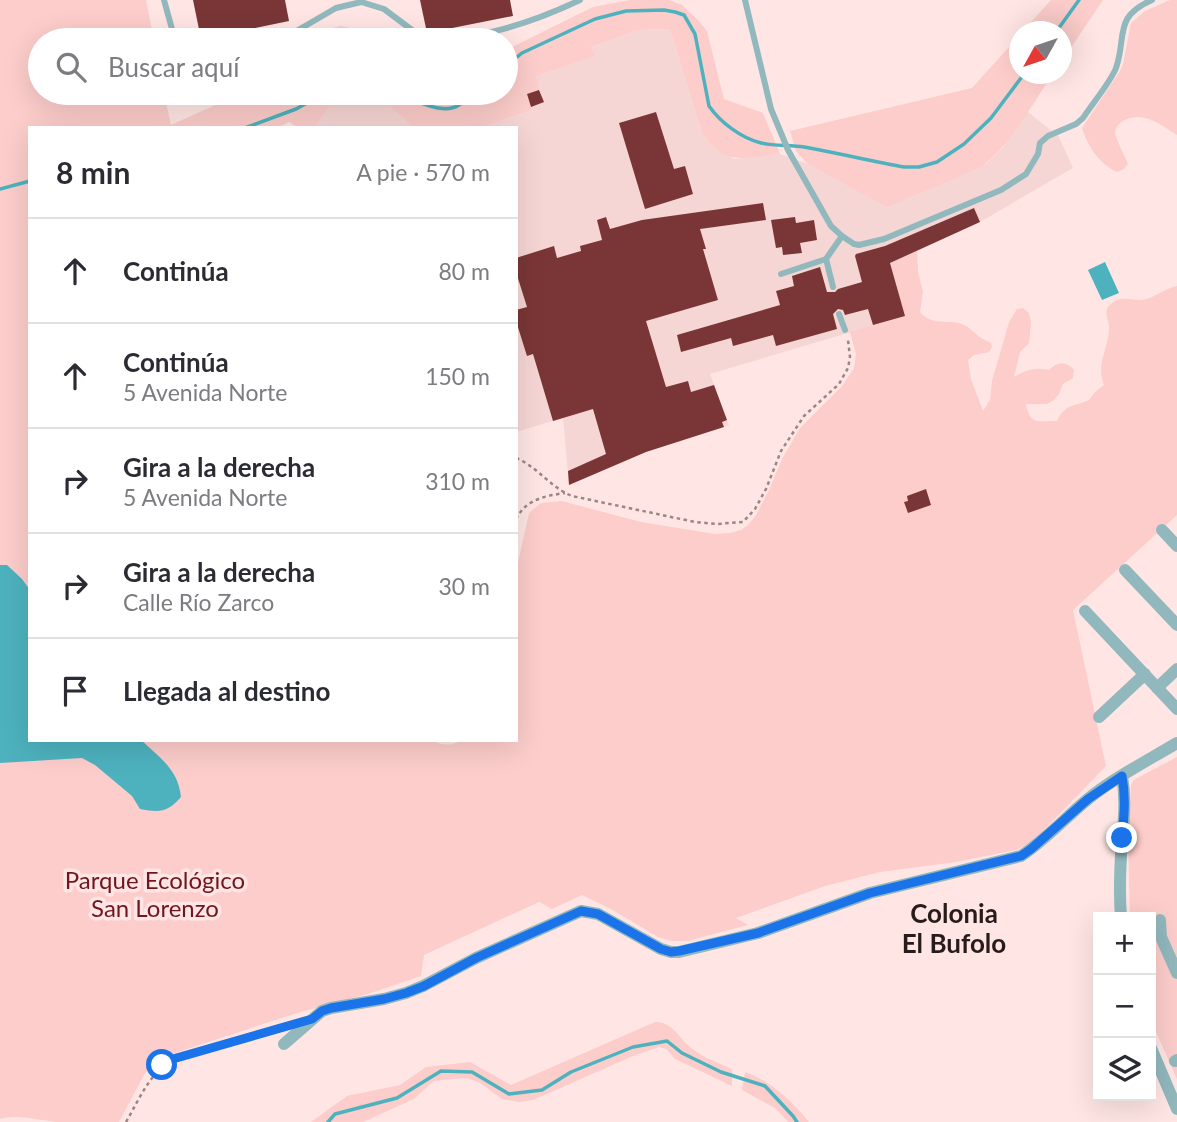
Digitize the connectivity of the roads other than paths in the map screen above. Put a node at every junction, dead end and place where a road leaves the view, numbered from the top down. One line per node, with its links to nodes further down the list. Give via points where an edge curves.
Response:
1 (164, 0): 5 (lane)
2 (580, 0): 8 (lane)
3 (745, 0): 9 (lane, via 781,133 831,226)
4 (1152, 0): 9 (lane, via 1133,10 1126,21 1115,70 1083,118 1040,142 1026,174 1001,190 884,239 859,245)
5 (172, 28)
6 (302, 28): 7 (lane, via 336,8 361,2 384,9)
7 (409, 28)
8 (503, 28)
9 (842, 236): 10 (lane)
10 (825, 259): 11 (lane); 12 (lane)
11 (781, 274)
12 (833, 287)
13 (839, 314): 14 (lane)
14 (845, 330)
15 (1162, 530): 16 (street)
16 (1177, 546)
17 (1125, 570): 19 (street)
18 (1085, 611): 21 (street)
19 (1177, 625)
20 (1177, 669): 22 (street)
21 (1145, 674): 22 (street); 24 (street)
22 (1157, 688): 23 (street)
23 (1177, 709)
24 (1100, 717)
25 (1177, 743): 26 (street)
26 (1122, 776): 27 (street); 30 (street, via 1021,856 870,893 758,933 671,952 598,914 581,911 406,993 322,1011)
27 (1121, 912)
28 (1160, 920): 29 (street, via 1161,937)
29 (1177, 970)
30 (284, 1044)
31 (1156, 1060): 32 (street)
32 (1177, 1109)

